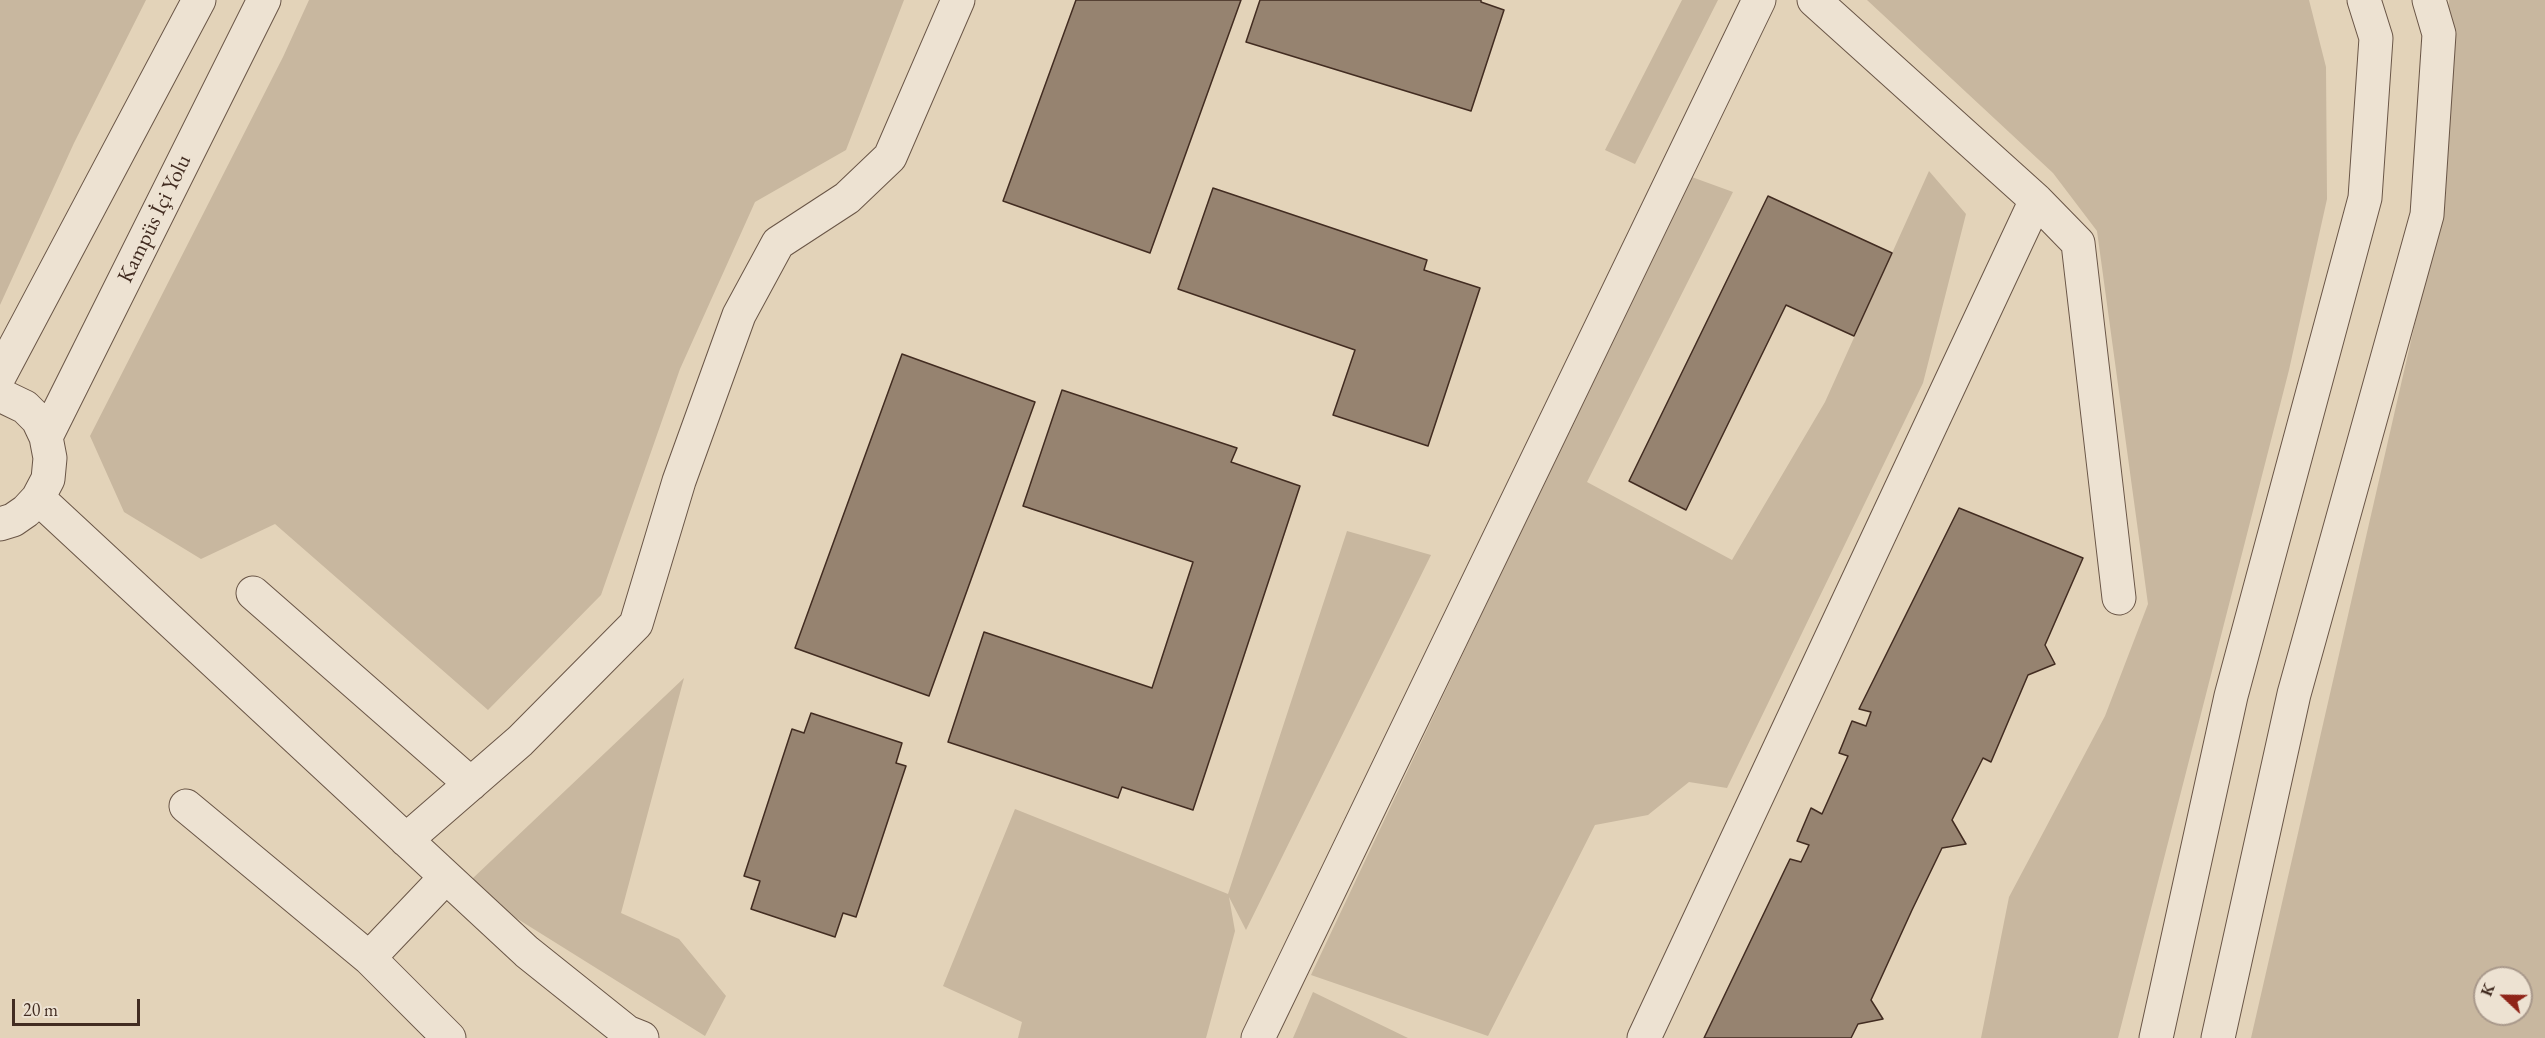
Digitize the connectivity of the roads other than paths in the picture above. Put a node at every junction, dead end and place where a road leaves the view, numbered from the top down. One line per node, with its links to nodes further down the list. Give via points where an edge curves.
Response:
1 (199, 0): 9 (street)
2 (264, 0): 11 (street, Kampüs İçi Yolu)
3 (958, 0): 16 (street, via 890,157 847,198 778,243 739,315 679,481 636,624 520,741)
4 (1759, 0): 23 (street)
5 (1814, 0): 8 (street)
6 (2364, 0): 25 (street, via 2376,38 2365,198 2231,696)
7 (2429, 0): 26 (street, via 2439,34 2427,215 2295,694)
8 (2036, 200): 15 (street, via 2078,243); 24 (street)
9 (0, 375)
10 (0, 395): 11 (street, via 25,407 38,420)
11 (46, 437): 12 (street, via 48,479)
12 (38, 498): 13 (street, via 13,520); 18 (street)
13 (0, 524)
14 (253, 593): 16 (street)
15 (2119, 598)
16 (471, 783): 18 (street)
17 (186, 806): 20 (street)
18 (406, 840): 19 (street)
19 (446, 877): 20 (street); 21 (street, via 527,952)
20 (369, 958): 22 (street)
21 (631, 1036)
22 (449, 1038)
23 (1258, 1038)
24 (1644, 1038)
25 (2156, 1038)
26 (2218, 1038)

